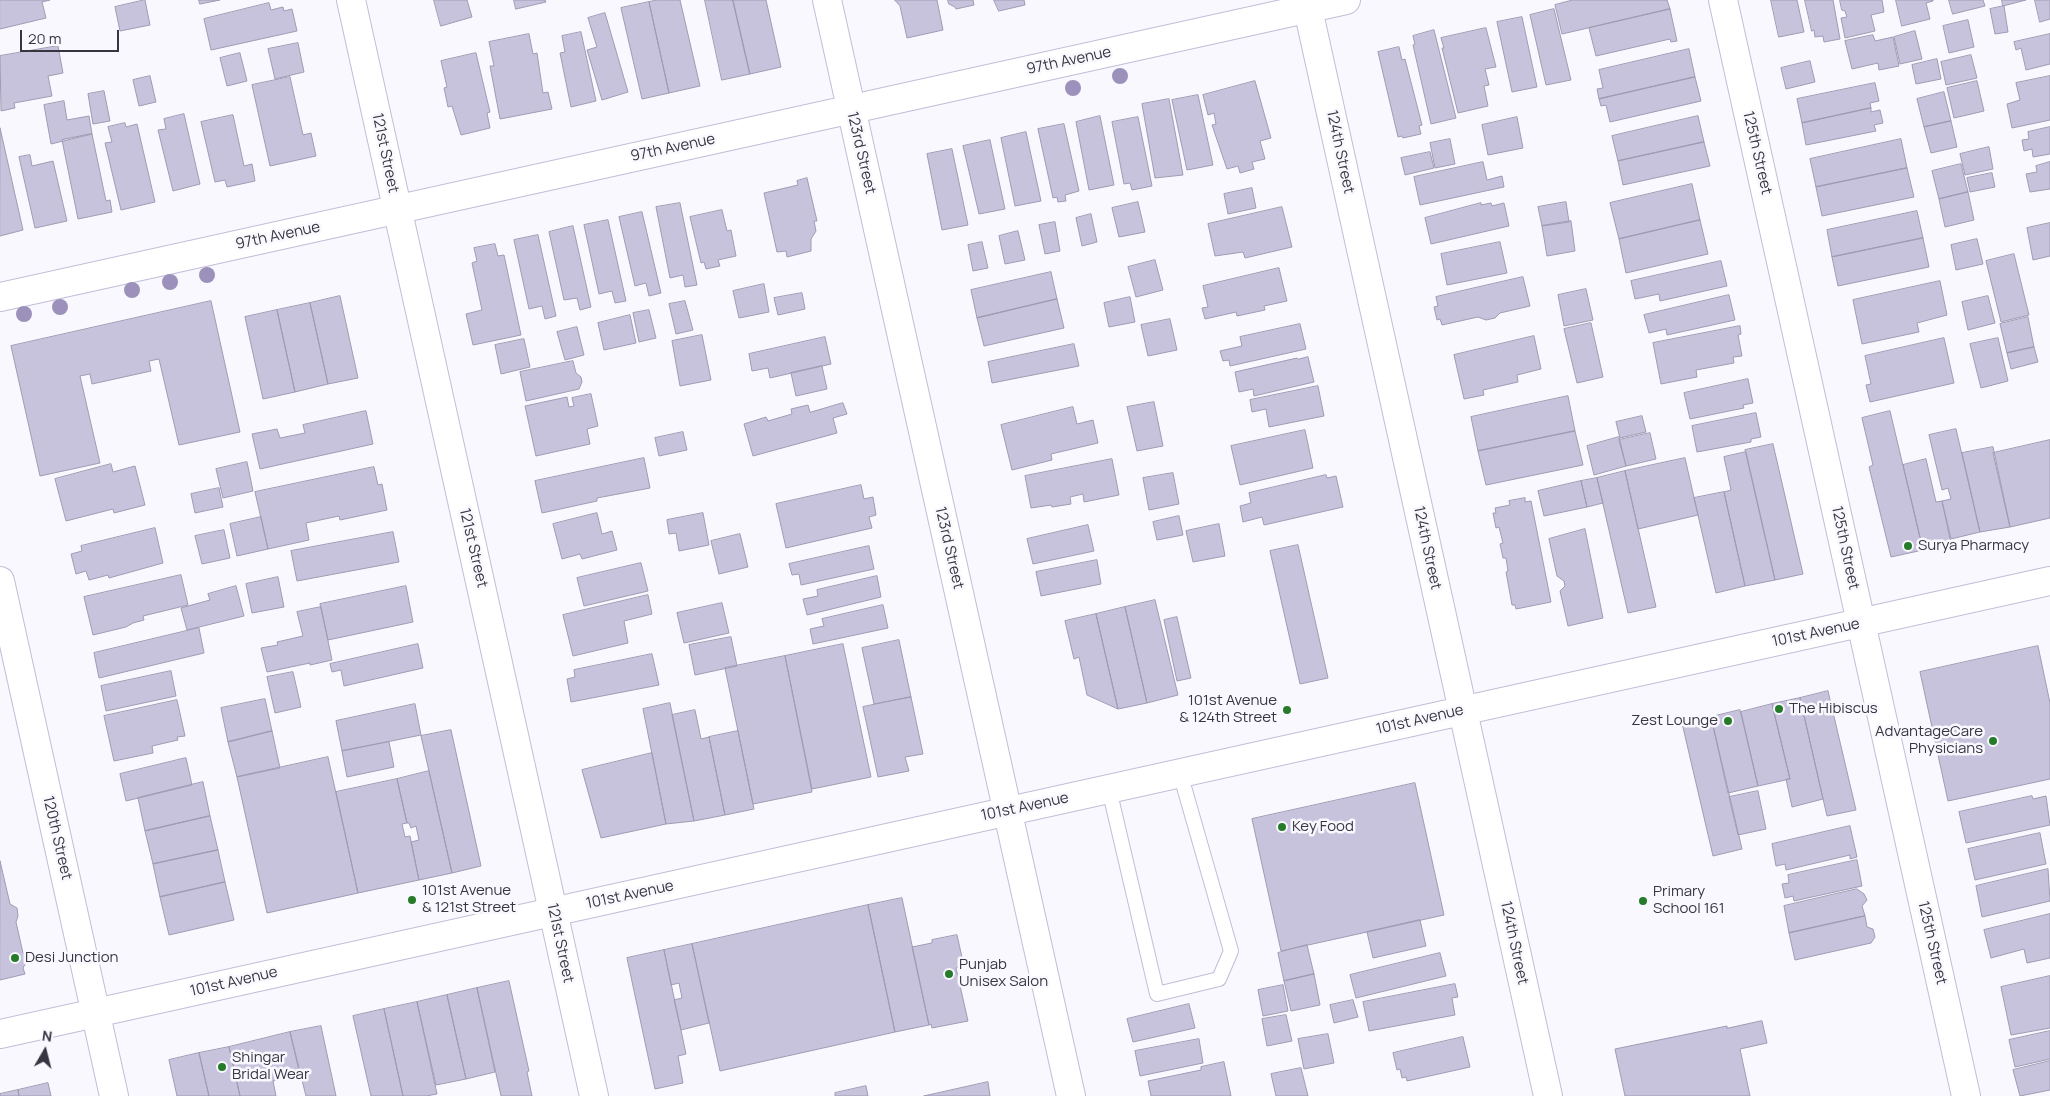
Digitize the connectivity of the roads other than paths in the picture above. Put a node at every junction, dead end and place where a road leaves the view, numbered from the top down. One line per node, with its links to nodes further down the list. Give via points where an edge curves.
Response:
1 (351, 0): 7 (street, 121st Street)
2 (827, 0): 6 (street, 123rd Street)
3 (1346, 0): 5 (street, 97th Avenue)
4 (1723, 0): 11 (street, 125th Street)
5 (1307, 4): 6 (street, 97th Avenue); 12 (street, 124th Street)
6 (851, 109): 7 (street, 97th Avenue); 15 (street, 123rd Street)
7 (397, 210): 8 (street, 97th Avenue); 16 (street, 121st Street)
8 (0, 297)
9 (0, 580): 17 (street, 120th Street)
10 (2050, 581): 11 (street, 101st Avenue)
11 (1861, 623): 12 (street, 101st Avenue); 23 (street, 125th Street)
12 (1463, 710): 13 (street, 101st Avenue); 22 (street, 124th Street)
13 (1180, 773): 14 (street, 101st Avenue); 14 (lane, via 1231,952 1218,979 1157,994)
14 (1109, 789): 15 (street, 101st Avenue)
15 (1008, 811): 16 (street, 101st Avenue); 21 (street, 123rd Street)
16 (554, 911): 17 (street, 101st Avenue); 20 (street, 121st Street)
17 (96, 1013): 18 (street, 101st Avenue); 19 (street, 120th Street)
18 (0, 1034)
19 (114, 1096)
20 (594, 1096)
21 (1071, 1096)
22 (1548, 1096)
23 (1966, 1096)

